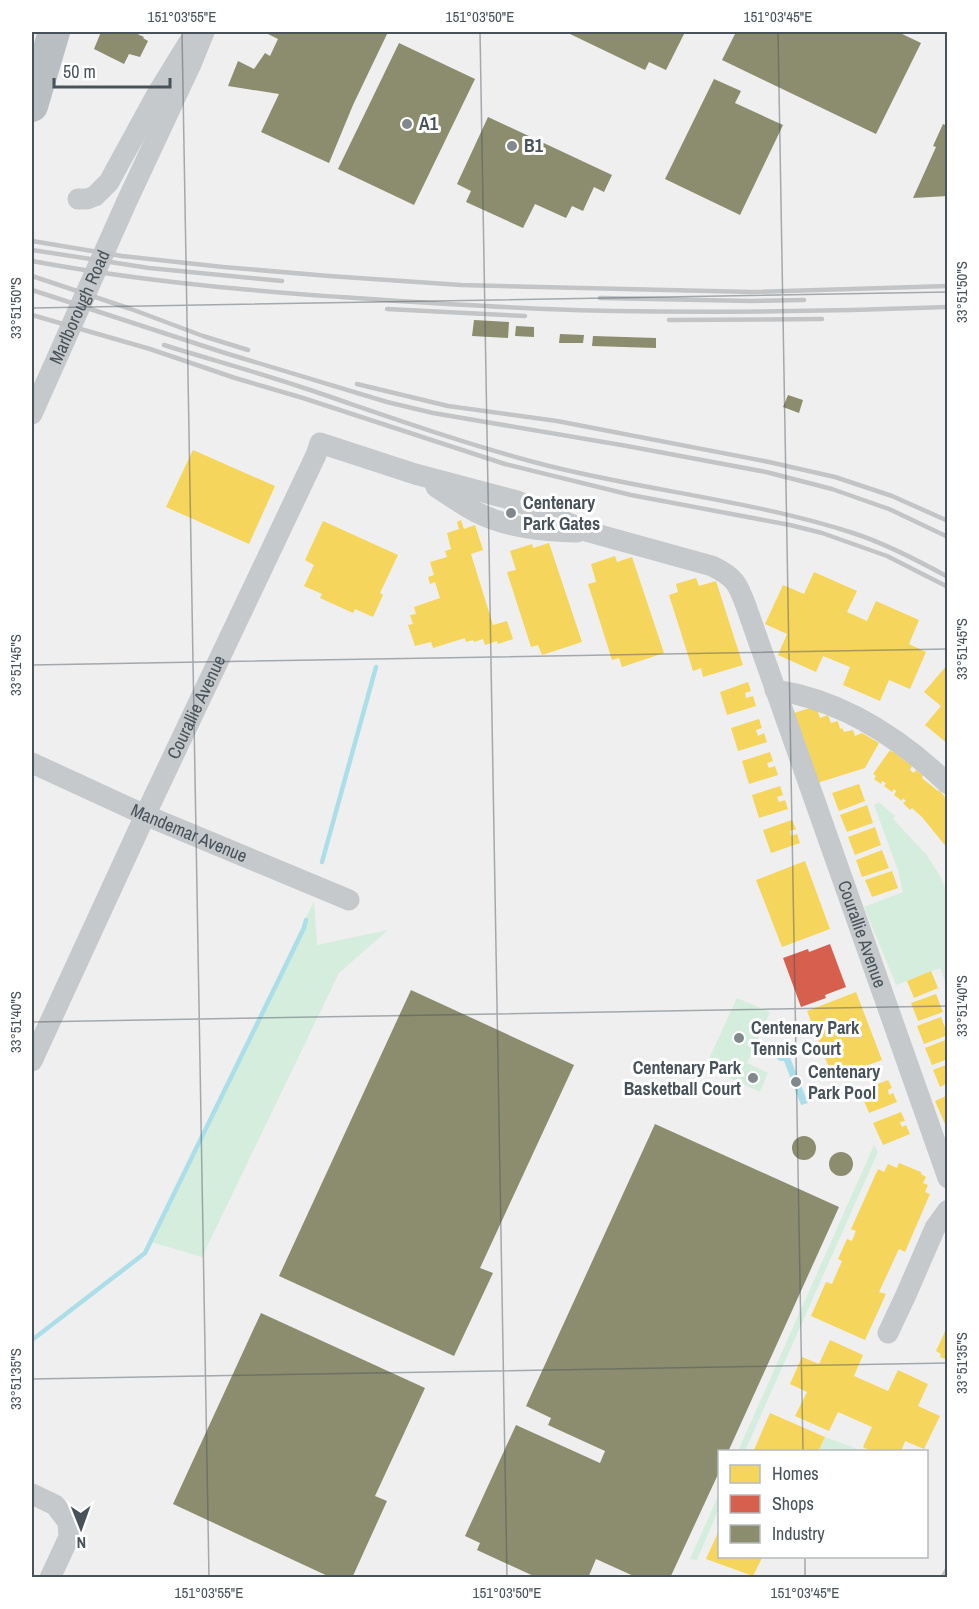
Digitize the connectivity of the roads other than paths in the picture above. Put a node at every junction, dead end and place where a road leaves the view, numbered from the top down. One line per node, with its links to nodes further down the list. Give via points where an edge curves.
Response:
1 (54, 32): 4 (highway)
2 (195, 32): 5 (street, via 109,182 95,196)
3 (204, 32): 6 (street, Marlborough Road)
4 (32, 106)
5 (78, 199)
6 (32, 414)
7 (415, 474): 8 (street, Courallie Avenue); 9 (street, Courallie Avenue); 14 (street, Courallie Avenue, via 320,443)
8 (502, 498): 9 (street); 10 (street, Courallie Avenue)
9 (495, 521): 10 (street, Courallie Avenue, via 521,528)
10 (589, 532): 11 (street, Courallie Avenue, via 727,573 740,590)
11 (776, 690): 13 (street, via 817,699 871,723); 17 (street, Courallie Avenue)
12 (32, 763): 14 (street, Mandemar Avenue)
13 (948, 784)
14 (145, 815): 15 (street, Mandemar Avenue); 16 (street, Courallie Avenue)
15 (349, 900)
16 (32, 1061)
17 (948, 1178)
18 (948, 1210): 19 (street, via 935,1228)
19 (888, 1333)
20 (32, 1494): 21 (street, via 55,1505 68,1522 69,1537)
21 (50, 1578)

